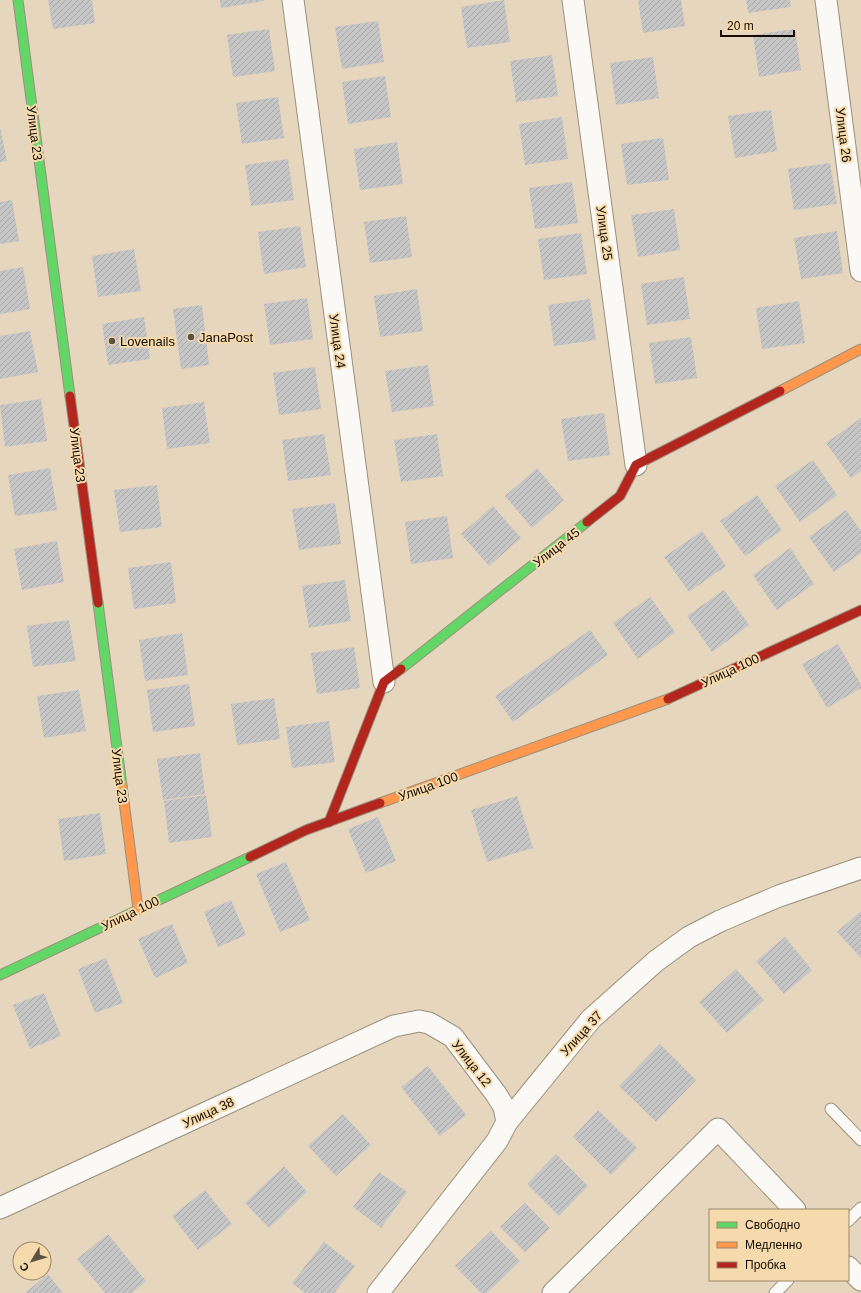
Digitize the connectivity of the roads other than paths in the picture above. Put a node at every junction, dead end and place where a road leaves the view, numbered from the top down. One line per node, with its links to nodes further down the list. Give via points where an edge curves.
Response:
1 (18, 0): 12 (street, Улица 23)
2 (293, 0): 9 (street, Улица 24)
3 (573, 0): 7 (street, Улица 25)
4 (826, 0): 5 (street, Улица 26)
5 (861, 271)
6 (861, 349): 7 (street)
7 (636, 465): 9 (street, Улица 45, via 620,496)
8 (861, 610): 10 (street, Улица 100, via 656,704)
9 (384, 682): 10 (street)
10 (329, 822): 12 (street, Улица 100, via 306,830)
11 (861, 868): 16 (street, Улица 37, via 779,896 720,921 689,938 656,961 592,1018)
12 (138, 909): 13 (street, Улица 100)
13 (0, 976)
14 (419, 1021): 16 (street, Улица 12, via 429,1023 453,1037 496,1094 504,1107); 18 (street, Улица 38, via 394,1026)
15 (831, 1109): 17 (lane)
16 (508, 1122): 25 (street, Улица 37, via 497,1141)
17 (861, 1140)
18 (0, 1208)
19 (861, 1208): 21 (lane)
20 (794, 1209): 26 (street, via 718,1129)
21 (849, 1219)
22 (849, 1267): 23 (street)
23 (861, 1280)
24 (787, 1281): 27 (lane)
25 (378, 1293)
26 (553, 1293)
27 (775, 1293)

